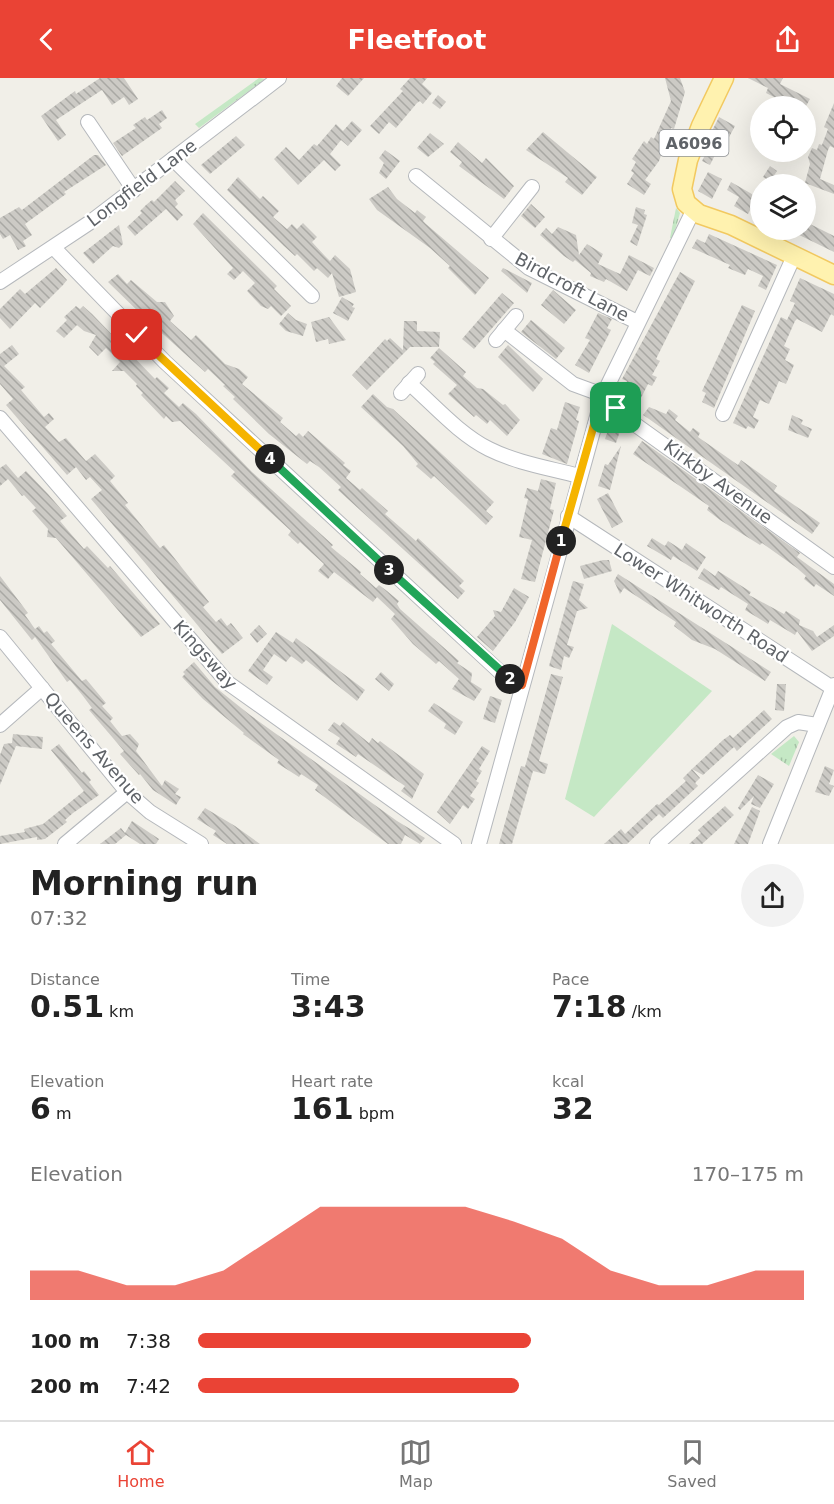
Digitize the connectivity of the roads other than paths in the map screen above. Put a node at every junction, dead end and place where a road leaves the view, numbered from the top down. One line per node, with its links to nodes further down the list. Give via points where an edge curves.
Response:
1 (279, 78): 4 (street, Longfield Lane)
2 (724, 78): 8 (main road, A6096, via 695,139 685,174 683,195)
3 (88, 122): 7 (street)
4 (173, 159): 7 (street, Longfield Lane); 14 (street)
5 (419, 184): 9 (street, Birdcroft Lane)
6 (532, 187): 9 (street)
7 (134, 190): 10 (street, Longfield Lane)
8 (693, 211): 11 (main road); 16 (street)
9 (491, 239): 16 (street, Birdcroft Lane, via 528,268)
10 (54, 248): 13 (street, Longfield Lane); 25 (street, via 158,355 493,667)
11 (794, 256): 12 (main road); 19 (street)
12 (834, 275)
13 (0, 282)
14 (312, 296)
15 (516, 316): 18 (street, Kirkby Avenue, via 500,335 573,384)
16 (637, 321): 18 (street)
17 (410, 383): 21 (street, via 488,449)
18 (602, 397): 21 (street); 23 (street, Kirkby Avenue)
19 (723, 414)
20 (0, 418): 33 (street, Kingsway, via 232,687)
21 (579, 476): 22 (street)
22 (568, 516): 25 (street); 27 (street, Lower Whitworth Road)
23 (834, 567)
24 (0, 637): 26 (street, Queens Avenue)
25 (522, 685): 34 (street)
26 (42, 688): 28 (street); 30 (street, Queens Avenue)
27 (834, 688): 29 (street)
28 (0, 725)
29 (818, 725): 35 (street, via 798,722 787,727); 36 (street)
30 (127, 792): 31 (street); 32 (street, Queens Avenue, via 143,807)
31 (65, 844)
32 (201, 844)
33 (454, 844)
34 (479, 844)
35 (657, 844)
36 (770, 844)

